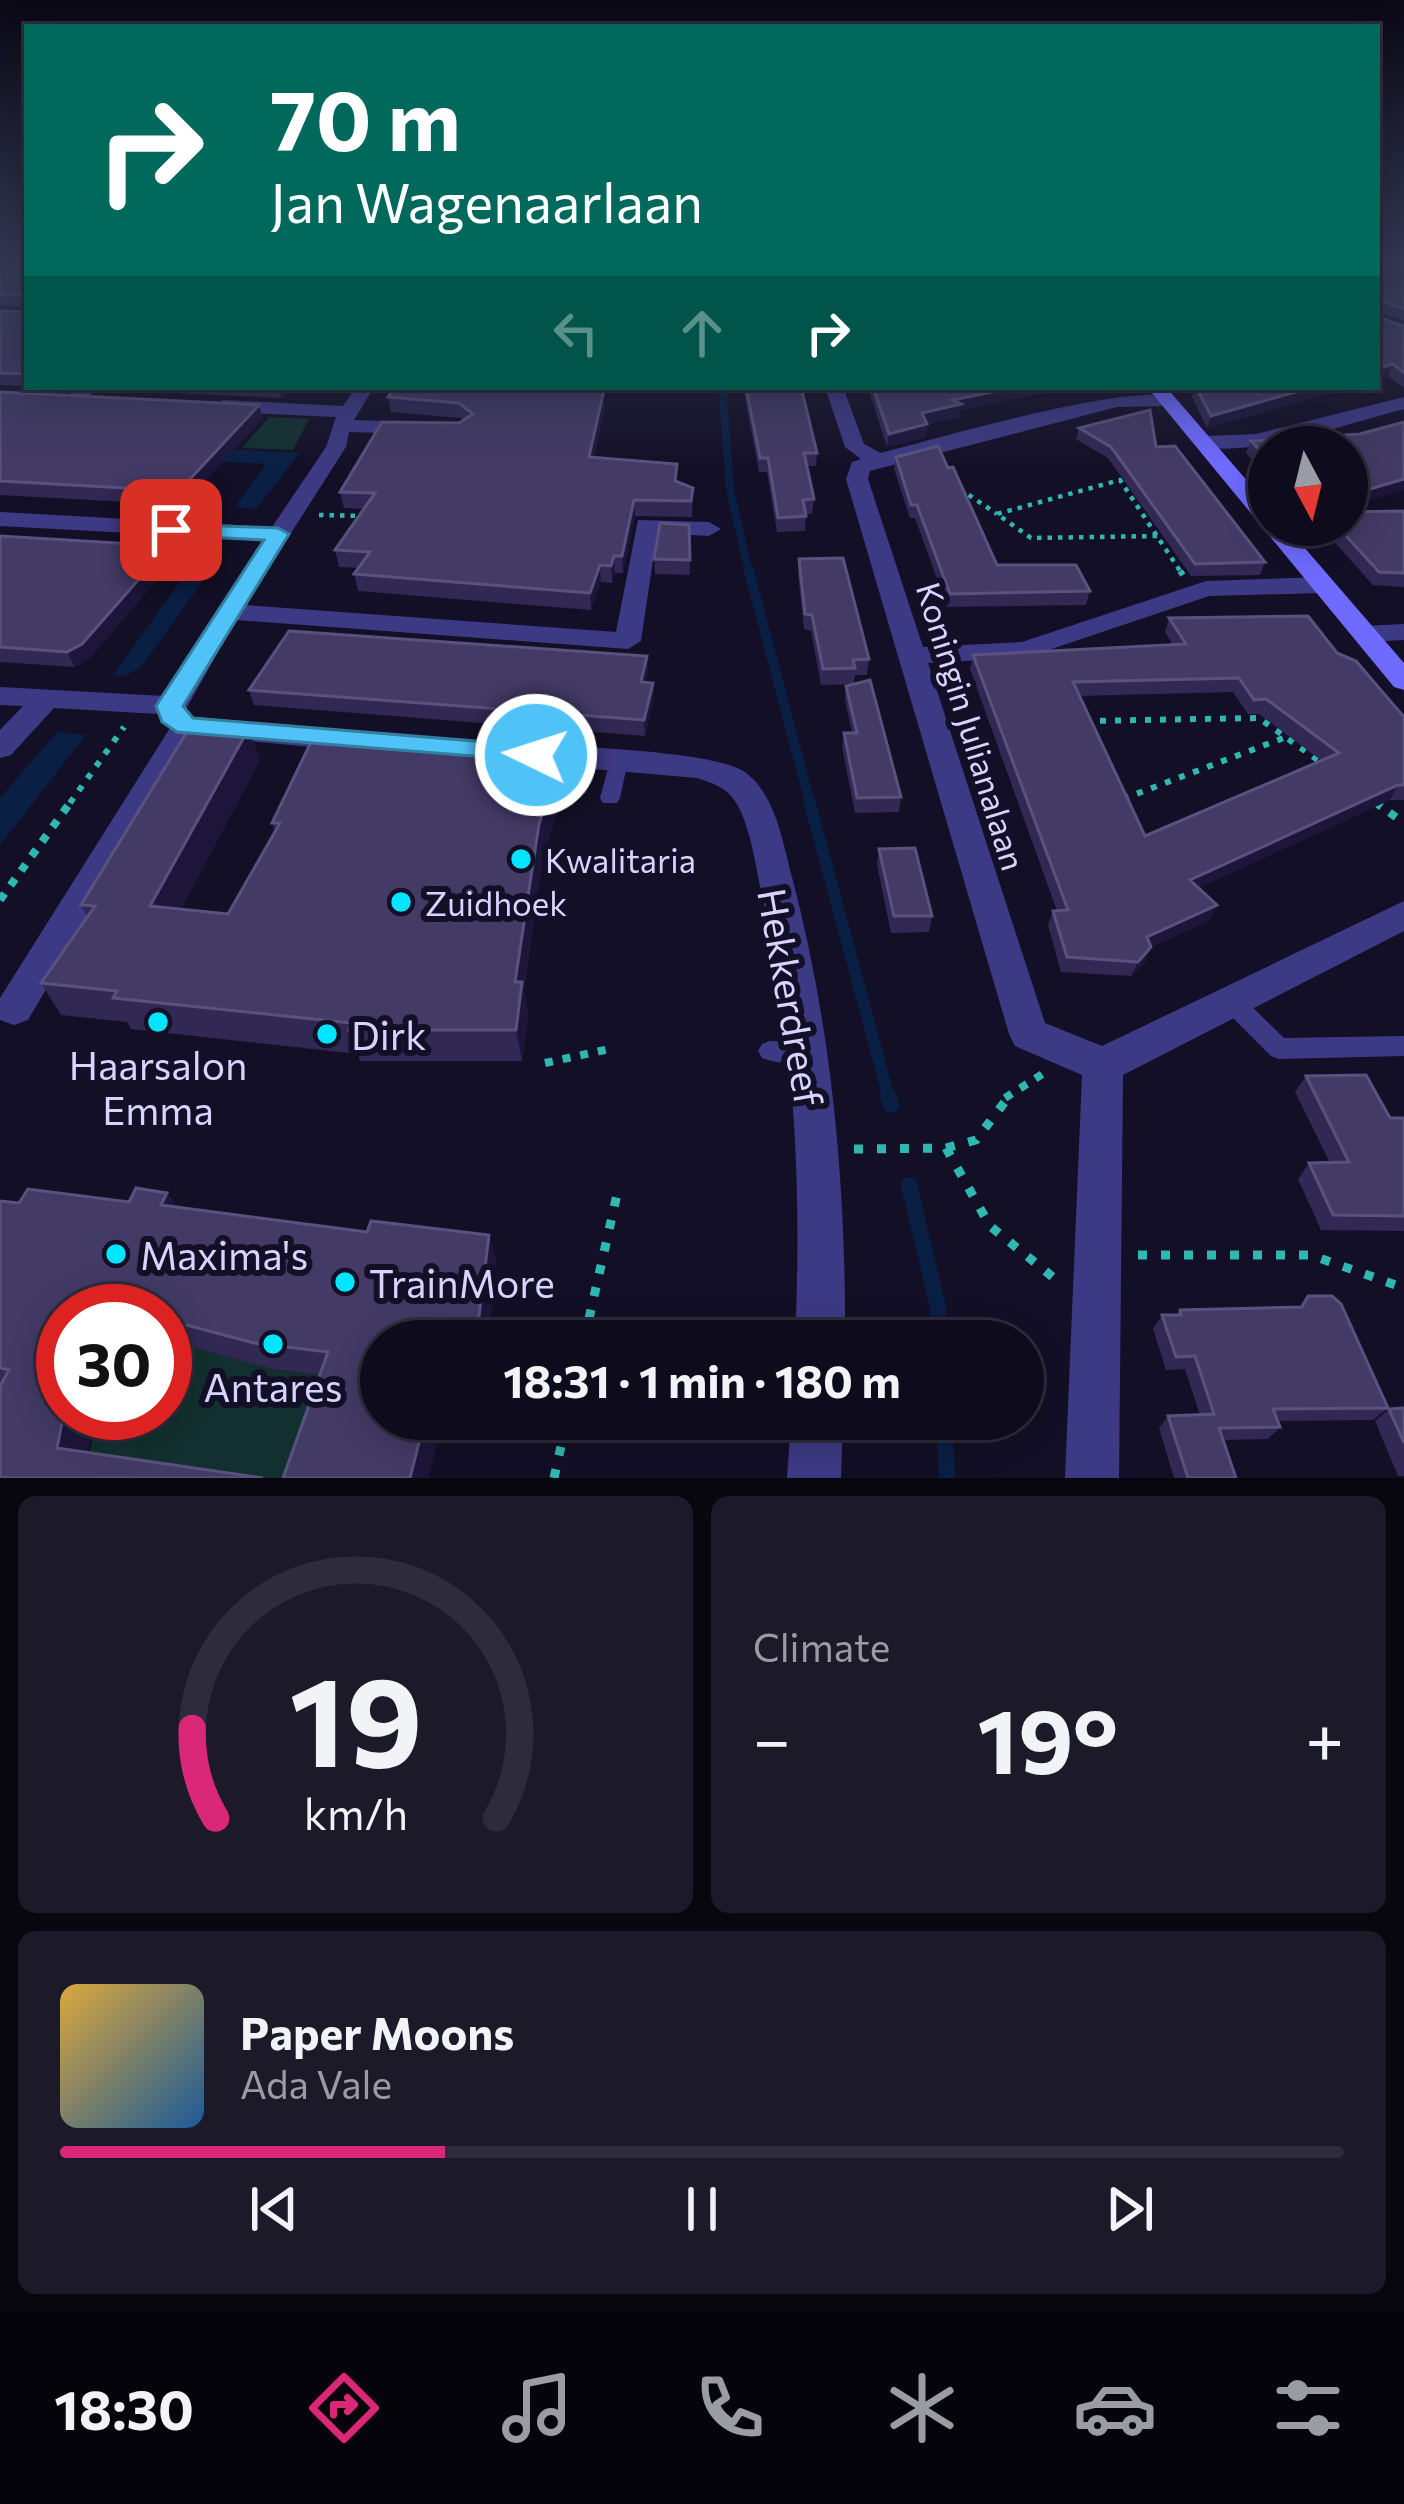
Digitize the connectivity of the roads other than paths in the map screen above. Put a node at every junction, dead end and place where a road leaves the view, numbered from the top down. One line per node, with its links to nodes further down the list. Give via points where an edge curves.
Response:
1 (363, 390): 6 (street)
2 (835, 390): 9 (street, via 855,447)
3 (1162, 394): 8 (street); 9 (street)
4 (1404, 403): 8 (street, via 1256,440)
5 (190, 405): 6 (street)
6 (344, 419): 7 (street); 12 (street, via 336,447)
7 (441, 428)
8 (1205, 442): 10 (street)
9 (893, 457): 19 (street, Koningin Julianalaan, via 860,466 857,479)
10 (1248, 495)
11 (0, 519): 12 (street)
12 (285, 524): 16 (street)
13 (709, 529): 16 (street, via 646,525 628,640)
14 (1290, 546): 15 (street)
15 (1322, 585): 18 (street); 19 (street, via 1200,591 1025,650)
16 (227, 612): 23 (street)
17 (1404, 632): 18 (street)
18 (1364, 634): 20 (street)
19 (914, 656): 33 (street, Koningin Julianalaan, via 1029,1034)
20 (1404, 681)
21 (0, 696): 22 (street)
22 (45, 700): 23 (street); 25 (street)
23 (178, 716): 24 (street); 31 (street)
24 (406, 746)
25 (0, 748)
26 (454, 749): 27 (street, Hekkerdreef)
27 (619, 761): 28 (lane); 34 (street, Hekkerdreef, via 698,768 731,778 751,799 802,1011 788,1051 814,1150 825,1239)
28 (610, 797)
29 (1404, 915): 30 (street)
30 (1229, 999): 32 (lane, via 1279,1048); 33 (street)
31 (14, 1009)
32 (1404, 1046)
33 (1081, 1058): 37 (street, via 1098,1256)
34 (821, 1320)
35 (816, 1440): 36 (street)
36 (814, 1478)
37 (1092, 1478)

